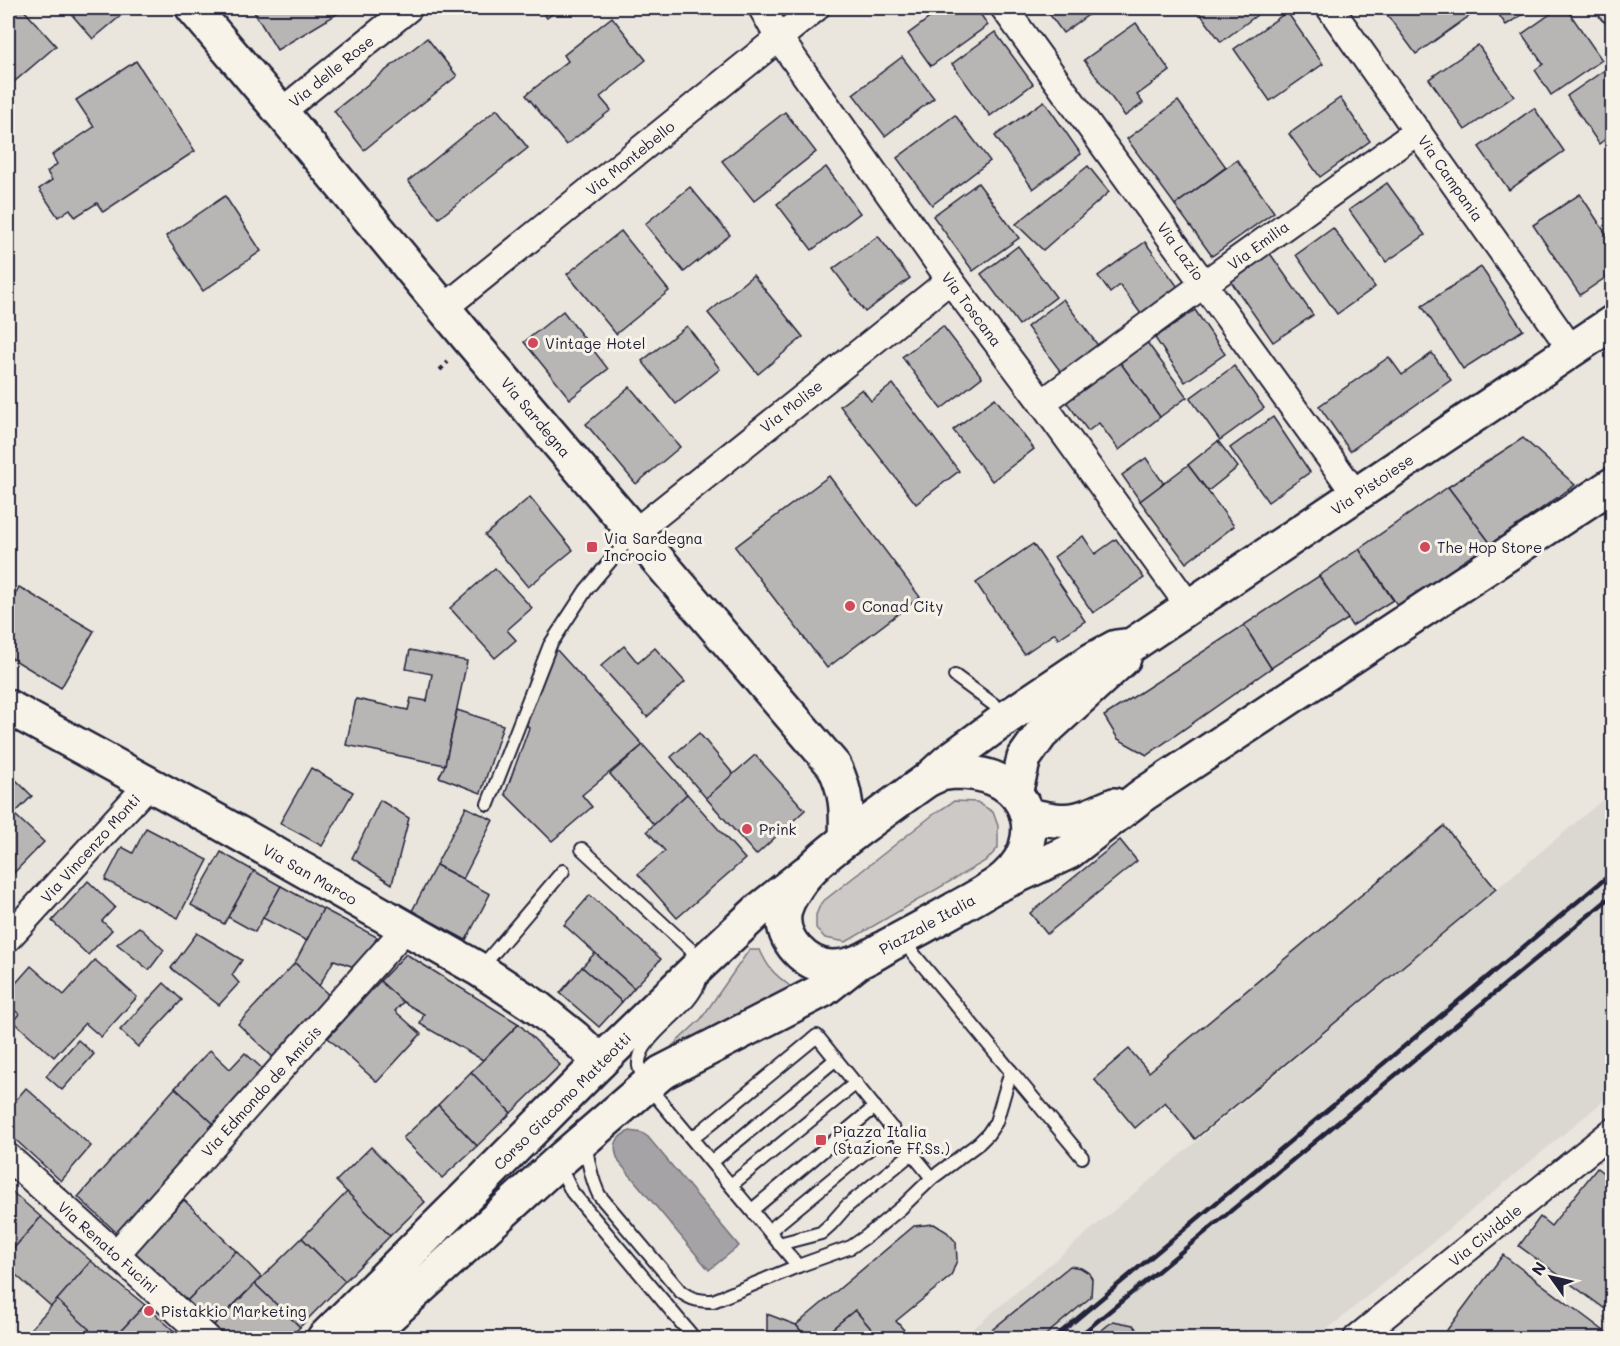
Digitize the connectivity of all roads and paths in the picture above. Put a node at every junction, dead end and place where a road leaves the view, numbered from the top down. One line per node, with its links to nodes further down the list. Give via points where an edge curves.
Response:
1 (193, 8): 8 (main road, Via Sardegna)
2 (409, 8): 8 (street, Via delle Rose)
3 (762, 8): 7 (street, Via Toscana)
4 (816, 8): 7 (street, Via Montebello)
5 (1005, 8): 11 (street, Via Lazio)
6 (1330, 8): 9 (street, Via Campania)
7 (779, 38): 10 (street, Via Toscana); 12 (street, Via Montebello)
8 (281, 112): 12 (main road, Via Sardegna)
9 (1418, 131): 11 (street, Via Emilia); 14 (street, Via Campania)
10 (950, 280): 15 (street, Via Toscana); 18 (street, Via Molise)
11 (1204, 284): 15 (street, Via Emilia); 17 (street, Via Lazio)
12 (444, 308): 18 (main road, Via Sardegna)
13 (1612, 323): 14 (main road, Via Pistoiese)
14 (1571, 349): 17 (main road, Via Pistoiese)
15 (1042, 403): 19 (street, Via Toscana)
16 (1612, 485): 27 (main road)
17 (1356, 495): 19 (main road, Via Pistoiese)
18 (634, 533): 28 (lane, via 586,590 550,645); 30 (main road, Via Sardegna, via 834,766 847,808)
19 (1190, 606): 20 (main road, Via Pistoiese)
20 (1132, 645): 23 (main road, Via Pistoiese, via 1116,647 1092,660); 24 (main road, Via Pistoiese, via 1124,659 1041,734)
21 (955, 676): 23 (lane)
22 (8, 707): 26 (main road, Via San Marco)
23 (1009, 716): 24 (main road, via 1024,734); 25 (main road, Via Pistoiese)
24 (1024, 758): 29 (main road, Via Pistoiese)
25 (927, 780): 29 (main road, Piazzale Italia, via 955,772 984,774 1007,786); 30 (main road, Piazzale Italia)
26 (149, 784): 35 (main road, Via San Marco); 36 (street, Via Vincenzo Monti)
27 (1144, 794): 29 (main road, via 1078,819 1060,820); 34 (main road, via 1069,852)
28 (488, 804)
29 (1021, 804): 34 (main road, Piazzale Italia, via 1030,826 1024,856 1010,874)
30 (846, 839): 33 (main road, Piazzale Italia)
31 (582, 849): 38 (lane)
32 (563, 871): 40 (lane)
33 (807, 872): 38 (main road, Corso Giacomo Matteotti); 39 (main road, Piazzale Italia, via 787,902 784,928 788,937 802,956 818,965)
34 (989, 890): 37 (main road, Piazzale Italia)
35 (406, 928): 40 (main road, Via San Marco); 62 (street, Via Edmondo de Amicis)
36 (8, 938)
37 (901, 939): 39 (main road, Piazzale Italia); 43 (lane)
38 (703, 962): 42 (main road, Corso Giacomo Matteotti); 45 (lane, via 700,983 693,996 643,1048 639,1067)
39 (857, 963): 45 (main road, via 822,990 674,1065)
40 (480, 970): 42 (main road, Via San Marco, via 538,1008)
41 (836, 1059): 44 (lane); 49 (lane, via 818,1036); 55 (lane)
42 (600, 1062): 58 (main road, Corso Giacomo Matteotti)
43 (1011, 1071): 53 (lane); 56 (lane, via 996,1122 979,1143)
44 (856, 1083): 46 (lane); 57 (lane)
45 (646, 1084): 49 (lane); 50 (main road)
46 (875, 1107): 47 (lane); 59 (lane)
47 (893, 1130): 51 (lane); 60 (lane)
48 (1612, 1132): 69 (street, Via Cividale)
49 (693, 1138): 55 (lane)
50 (585, 1139): 54 (main road); 63 (lane, via 599,1195 690,1299 713,1301)
51 (912, 1153): 56 (lane); 61 (lane, via 846,1207 821,1233)
52 (8, 1157): 62 (street, Via Renato Fucini)
53 (1082, 1157)
54 (558, 1162): 67 (main road); 68 (lane, via 572,1192)
55 (712, 1162): 57 (lane)
56 (932, 1178): 63 (lane, via 851,1247)
57 (731, 1185): 59 (lane)
58 (467, 1196): 65 (main road, Corso Giacomo Matteotti); 66 (lane, via 411,1266)
59 (752, 1210): 60 (lane)
60 (769, 1231): 61 (lane)
61 (779, 1244): 63 (lane)
62 (116, 1254): 64 (street, Via Renato Fucini)
63 (798, 1266)
64 (207, 1338)
65 (324, 1338)
66 (337, 1338)
67 (365, 1338)
68 (694, 1338)
69 (1357, 1338)

